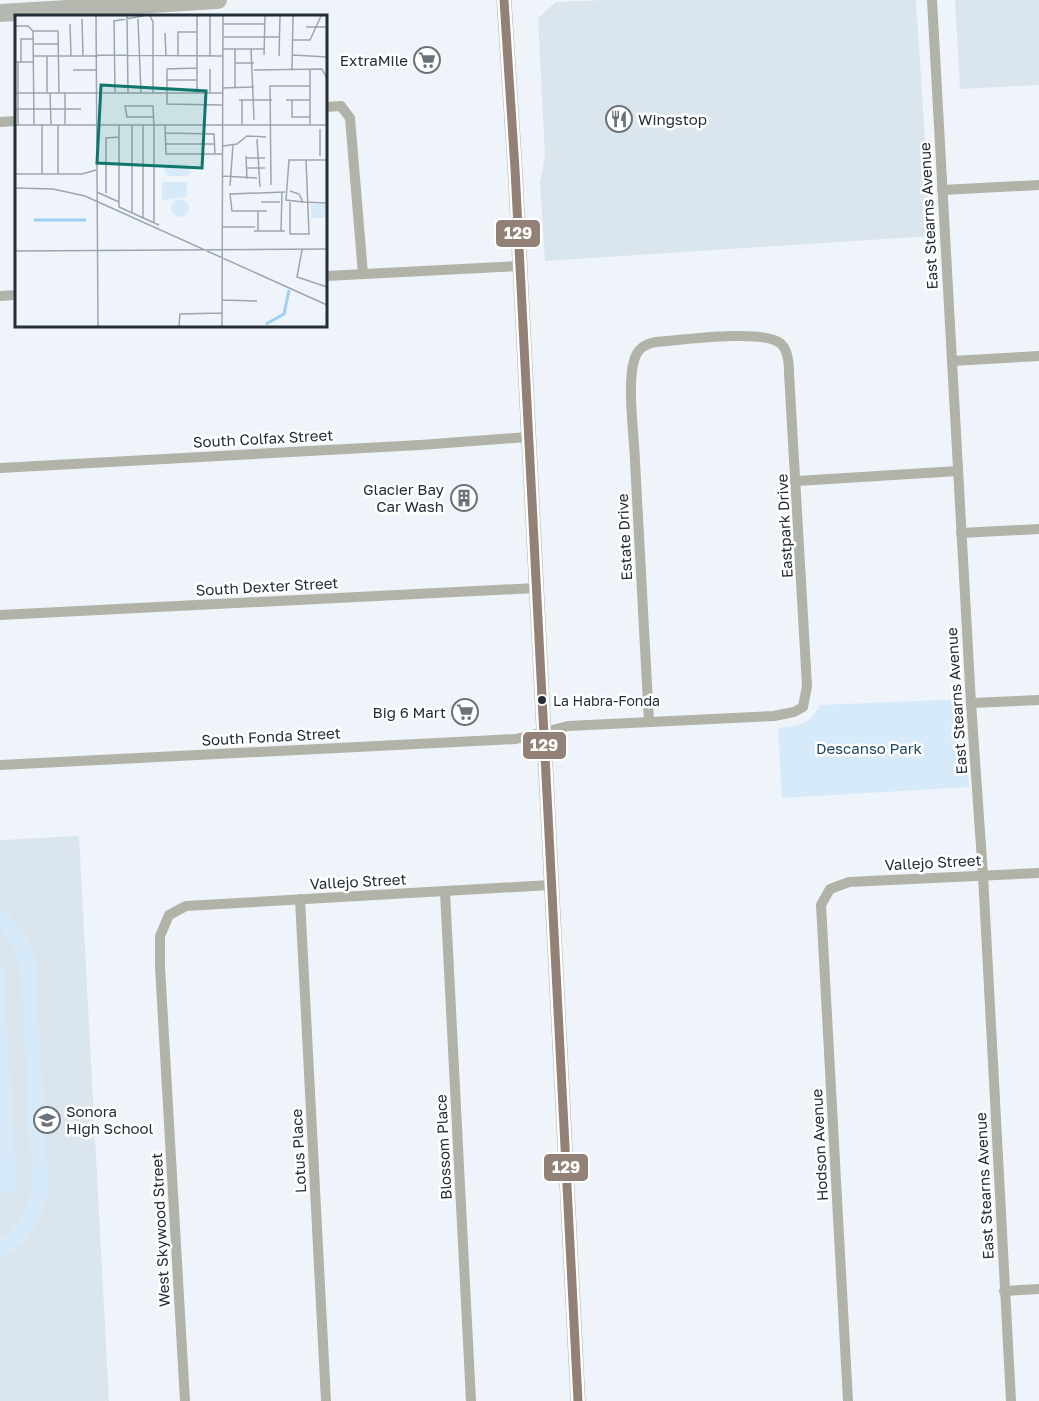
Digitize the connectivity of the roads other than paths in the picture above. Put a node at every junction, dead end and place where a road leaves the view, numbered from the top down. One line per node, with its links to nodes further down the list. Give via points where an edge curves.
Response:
1 (218, 0): 4 (main road)
2 (504, 0): 10 (main road)
3 (932, 0): 9 (street, East Stearns Avenue)
4 (0, 13)
5 (327, 107): 11 (street, via 341,106 350,118)
6 (15, 121): 7 (street)
7 (0, 122)
8 (1039, 185): 9 (street)
9 (942, 190): 17 (street, East Stearns Avenue)
10 (519, 266): 11 (street); 18 (main road)
11 (363, 274): 12 (street)
12 (327, 276)
13 (15, 295): 14 (street)
14 (0, 296)
15 (782, 344): 21 (street, Eastpark Drive, via 788,357); 29 (street, Estate Drive, via 754,336 648,343 638,351 633,363)
16 (1039, 356): 17 (street)
17 (952, 361): 20 (street, East Stearns Avenue)
18 (528, 437): 19 (street, South Colfax Street); 24 (main road)
19 (0, 468)
20 (958, 471): 21 (street); 23 (street, East Stearns Avenue)
21 (797, 481): 28 (street, Eastpark Drive, via 807,686)
22 (1039, 529): 23 (street)
23 (961, 533): 27 (street, East Stearns Avenue)
24 (536, 588): 25 (street, South Dexter Street); 30 (main road)
25 (0, 615)
26 (1039, 700): 27 (street)
27 (971, 704): 33 (street, East Stearns Avenue)
28 (803, 707): 29 (street, South Fonda Street, via 774,716)
29 (649, 723): 30 (street, South Fonda Street, via 568,726)
30 (542, 732): 31 (street, South Fonda Street, via 516,739); 34 (main road)
31 (0, 765)
32 (1039, 873): 33 (street, Vallejo Street)
33 (983, 875): 35 (street, Vallejo Street, via 849,882); 40 (street, East Stearns Avenue)
34 (550, 885): 36 (street, Vallejo Street); 44 (main road)
35 (830, 889): 45 (street, Hodson Avenue, via 821,905)
36 (445, 891): 37 (street, Vallejo Street); 43 (street, Blossom Place)
37 (300, 899): 38 (street, Vallejo Street, via 186,906); 42 (street, Lotus Place)
38 (169, 915): 41 (street, West Skywood Street, via 160,936 160,967)
39 (1039, 1289): 40 (street)
40 (1004, 1291): 46 (street, East Stearns Avenue)
41 (185, 1401)
42 (326, 1401)
43 (471, 1401)
44 (578, 1401)
45 (848, 1401)
46 (1011, 1401)

